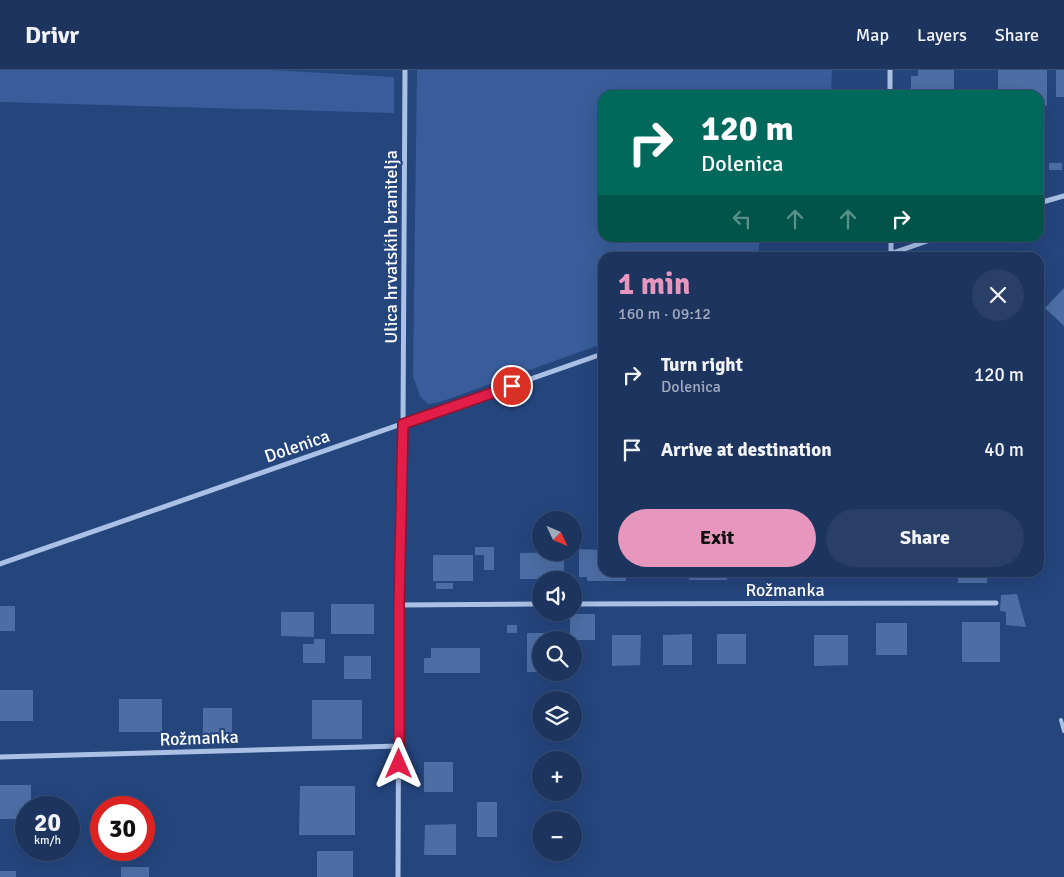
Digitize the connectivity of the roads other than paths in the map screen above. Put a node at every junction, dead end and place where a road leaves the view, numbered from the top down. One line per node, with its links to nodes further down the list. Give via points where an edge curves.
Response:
1 (406, 70): 9 (street, Ulica hrvatskih branitelja)
2 (890, 70): 3 (street)
3 (890, 90)
4 (1064, 196): 5 (street)
5 (1044, 202)
6 (924, 242): 7 (street)
7 (894, 252)
8 (598, 355): 9 (street, Dolenica)
9 (403, 424): 10 (street, Dolenica); 14 (street)
10 (0, 564)
11 (996, 603): 13 (street, Rožmanka)
12 (532, 604): 14 (street)
13 (582, 604)
14 (399, 605): 17 (street)
15 (1061, 720): 16 (lane)
16 (1064, 731)
17 (399, 746): 18 (street, Rožmanka); 19 (street)
18 (0, 757)
19 (398, 877)

